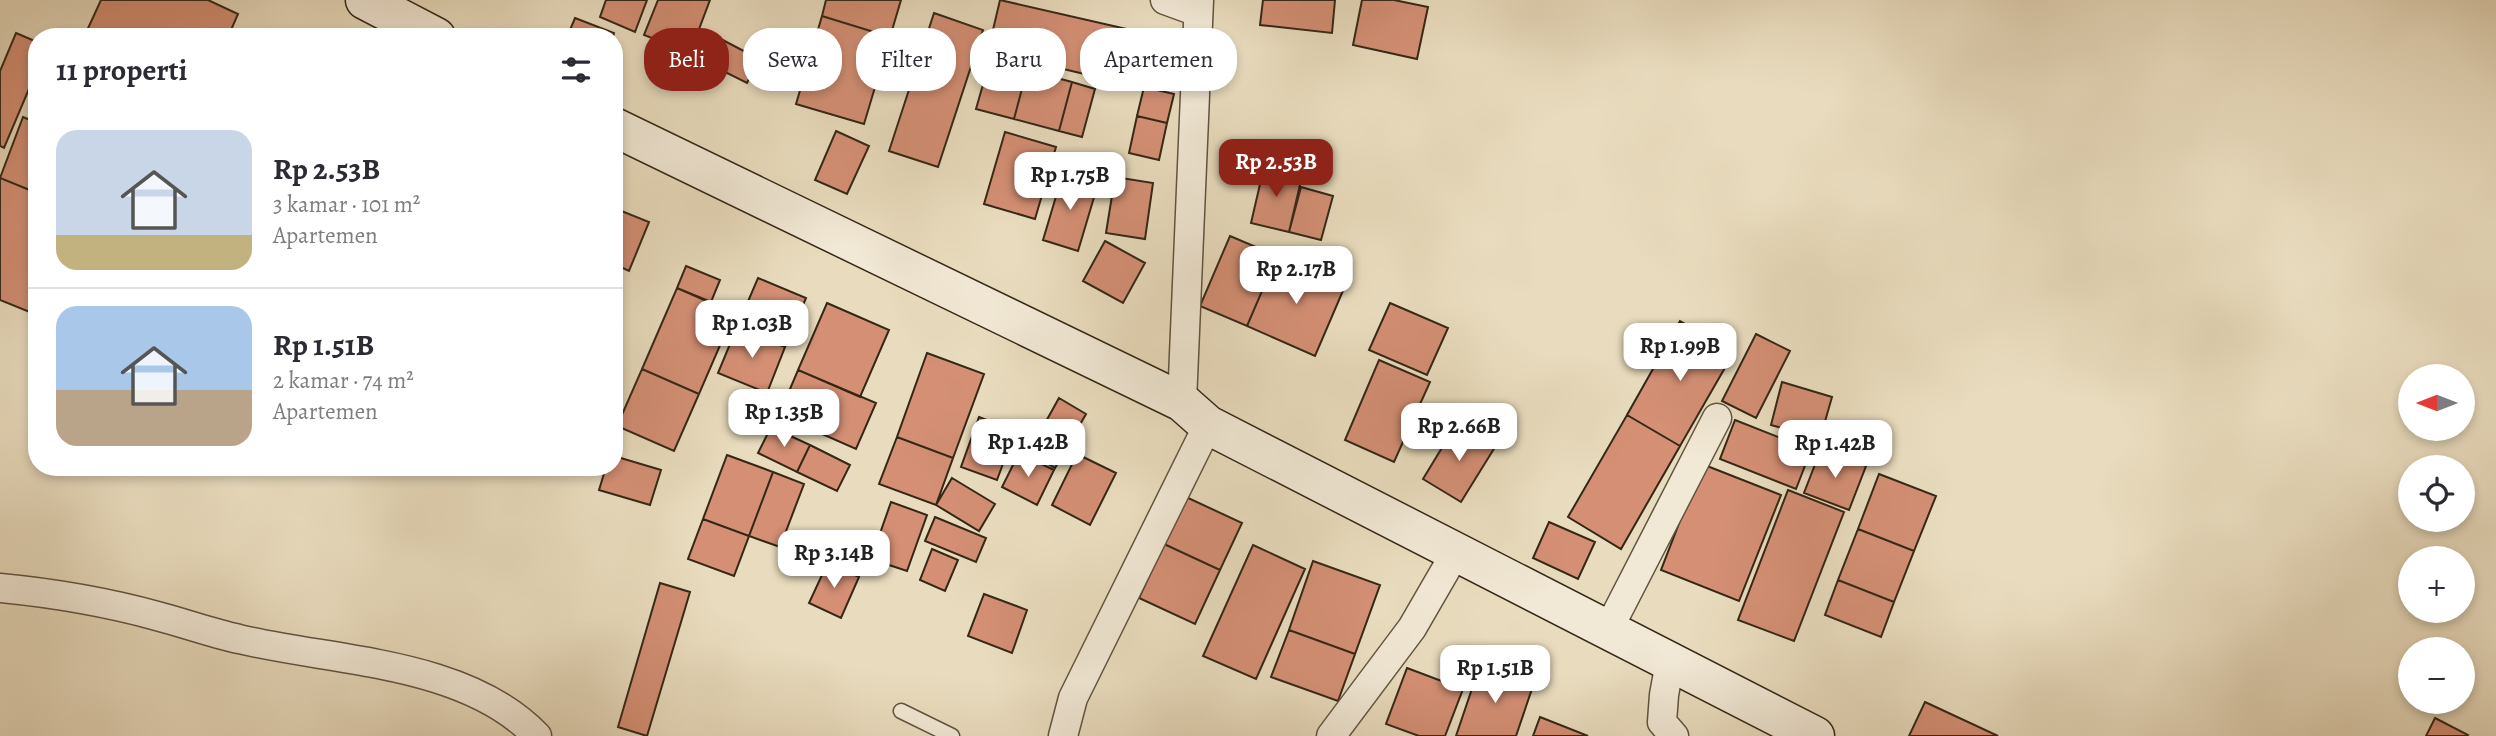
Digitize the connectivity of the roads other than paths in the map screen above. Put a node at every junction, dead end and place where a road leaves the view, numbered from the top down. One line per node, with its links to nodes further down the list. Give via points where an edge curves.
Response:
1 (365, 0): 4 (main road)
2 (1165, 0): 3 (street)
3 (1198, 6): 6 (street)
4 (419, 28)
5 (623, 131): 6 (main road)
6 (1195, 413): 8 (main road); 15 (street, via 1073,698)
7 (1717, 418): 10 (street)
8 (1456, 552): 10 (main road); 16 (street, via 1412,628)
9 (0, 588): 13 (street, via 44,592 154,615 238,639 375,664 460,686 496,704)
10 (1608, 630): 11 (main road)
11 (1670, 662): 17 (street, via 1662,722); 18 (main road)
12 (901, 711): 14 (lane)
13 (537, 736)
14 (951, 736)
15 (1063, 736)
16 (1331, 736)
17 (1674, 736)
18 (1815, 736)

